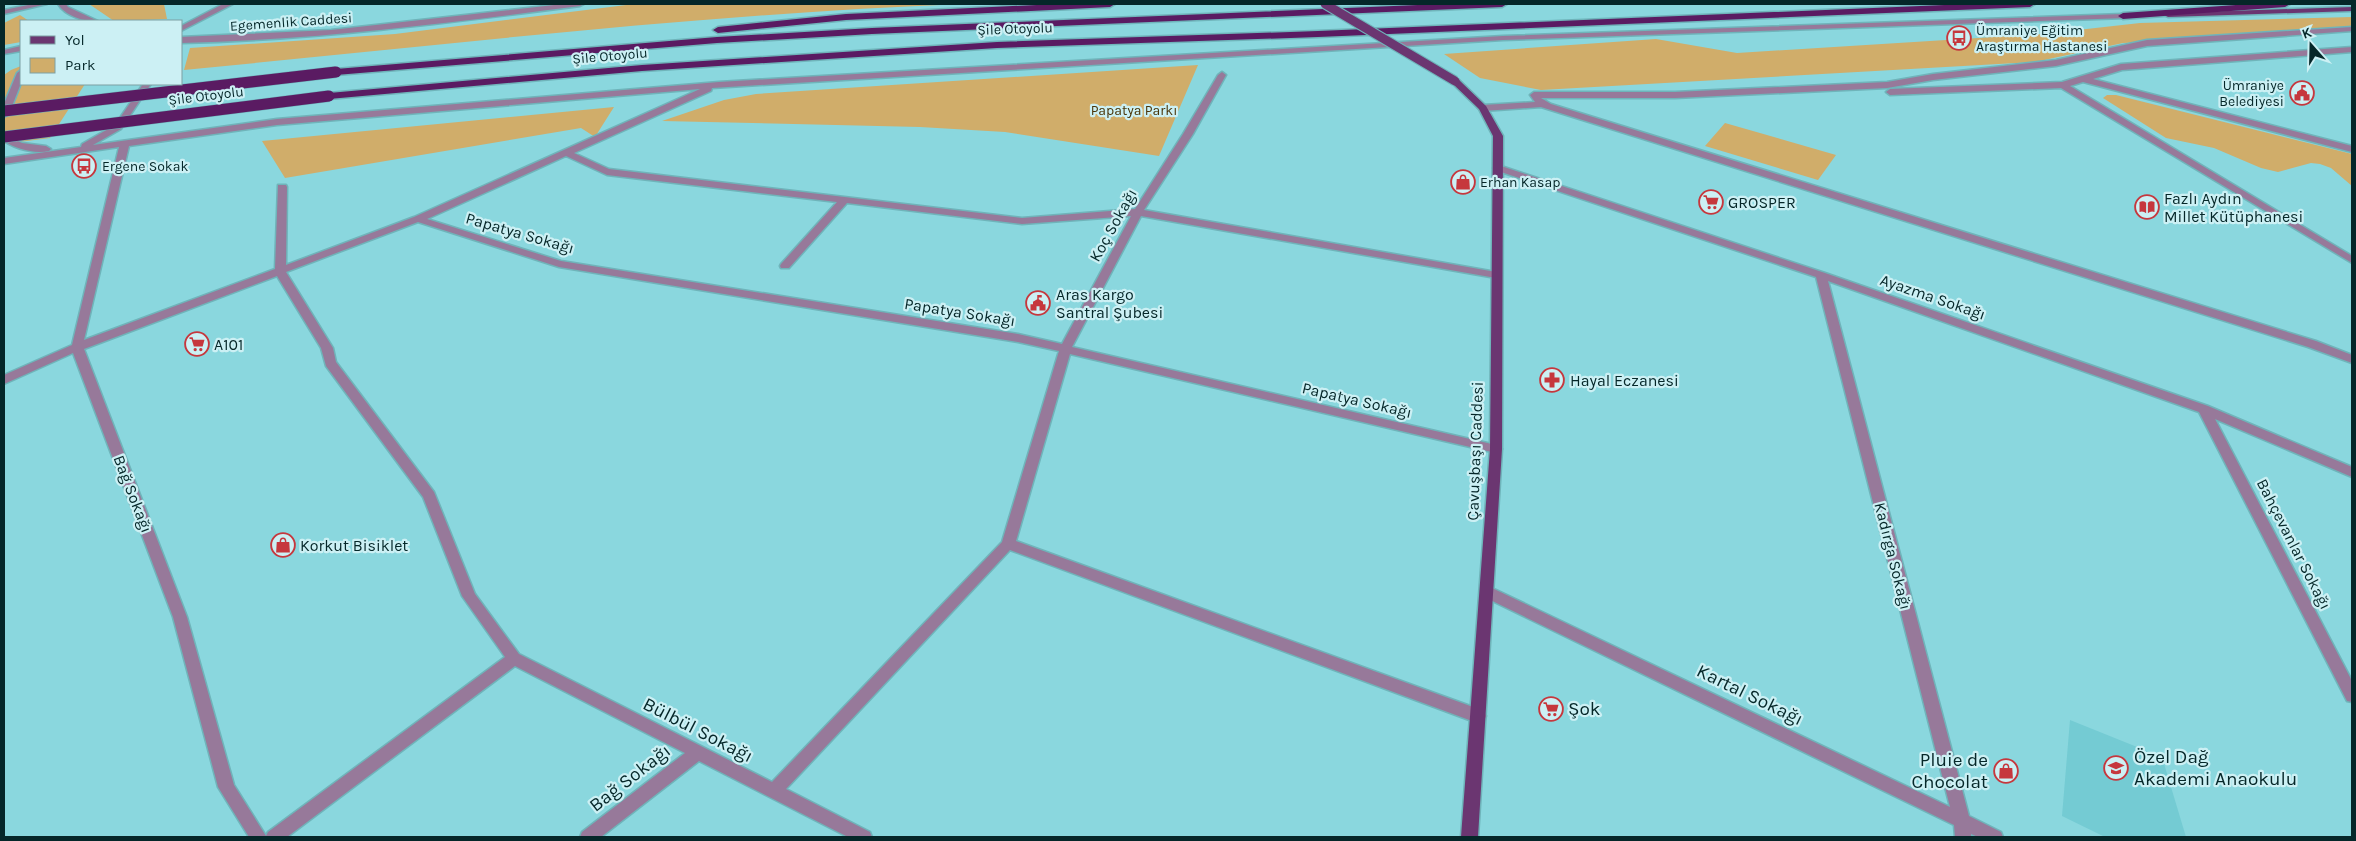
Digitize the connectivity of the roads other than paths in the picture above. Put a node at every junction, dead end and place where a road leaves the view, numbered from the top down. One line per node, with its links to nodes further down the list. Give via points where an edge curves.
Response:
1 (43, 4): 11 (street)
2 (62, 4): 13 (street, via 65,9)
3 (229, 4): 14 (street)
4 (580, 4): 17 (street, Egemenlik Caddesi, via 352,32 240,40)
5 (1110, 4): 21 (highway, via 846,17)
6 (1325, 4): 30 (main road, Çavuşbaşı Caddesi, bridge, via 1455,81)
7 (1502, 4): 21 (highway, Şile Otoyolu, via 852,32)
8 (2030, 4): 32 (highway, Şile Otoyolu, bridge, via 987,45 642,68 328,96)
9 (2285, 4): 12 (highway)
10 (2352, 9): 12 (main road)
11 (4, 12)
12 (2123, 16): 26 (street, via 1494,39)
13 (92, 20)
14 (182, 28)
15 (2352, 29): 29 (street, via 2147,43 2056,63 1887,85 1675,94 1534,95)
16 (2352, 36): 28 (street, via 2172,48)
17 (182, 40)
18 (20, 49): 20 (street)
19 (2352, 49): 24 (street, via 2121,67)
20 (4, 52)
21 (336, 72): 31 (highway, Şile Otoyolu, bridge)
22 (20, 75): 31 (street)
23 (1222, 75): 41 (street, Koç Sokağı)
24 (2084, 79): 27 (street); 34 (street)
25 (146, 85): 35 (street, via 118,127)
26 (719, 85): 33 (street, via 277,122); 36 (street)
27 (2063, 85): 28 (street); 43 (street)
28 (1926, 90): 29 (street)
29 (1541, 104): 30 (street); 50 (street)
30 (1483, 108): 38 (main road, Çavuşbaşı Caddesi, via 1498,136)
31 (4, 112)
32 (4, 137): 35 (street, via 10,143 32,149)
33 (125, 144): 35 (street); 48 (street)
34 (2352, 149)
35 (75, 150): 37 (street)
36 (568, 152): 40 (street, via 607,172); 42 (street)
37 (4, 161)
38 (1498, 168): 46 (street, Ayazma Sokağı); 47 (main road, Çavuşbaşı Caddesi)
39 (282, 187): 45 (street)
40 (845, 199): 41 (street, via 1022,221); 44 (street)
41 (1138, 212): 47 (street); 49 (street, Koç Sokağı)
42 (418, 219): 45 (street); 49 (street, Papatya Sokağı, via 559,264 1018,338)
43 (2352, 260)
44 (785, 266)
45 (280, 272): 48 (street); 57 (street, via 327,348 330,363 429,495 469,596)
46 (1821, 274): 52 (street, Ayazma Sokağı); 62 (street, Kadırga Sokağı)
47 (1496, 275): 53 (main road, Çavuşbaşı Caddesi)
48 (77, 348): 51 (street); 63 (street, Bağ Sokağı, via 180,617 226,787)
49 (1065, 349): 53 (street, Papatya Sokağı); 55 (street, Koç Sokağı)
50 (2352, 359)
51 (4, 380)
52 (2204, 409): 54 (street, Ayazma Sokağı); 58 (street, Bahçevanlar Sokağı)
53 (1496, 448): 56 (main road, Çavuşbaşı Caddesi)
54 (2352, 472)
55 (1008, 544): 59 (street); 61 (street)
56 (1487, 592): 59 (main road, Çavuşbaşı Caddesi); 62 (street, Kartal Sokağı)
57 (514, 658): 60 (street, Bülbül Sokağı); 64 (street)
58 (2352, 696)
59 (1478, 716): 67 (main road, Çavuşbaşı Caddesi)
60 (698, 752): 61 (street, Bülbül Sokağı); 65 (street, Bağ Sokağı)
61 (774, 791): 66 (street, Bülbül Sokağı)
62 (1962, 829): 68 (street, Kartal Sokağı)
63 (258, 837)
64 (274, 837)
65 (588, 837)
66 (864, 837)
67 (1470, 837)
68 (1995, 837)

